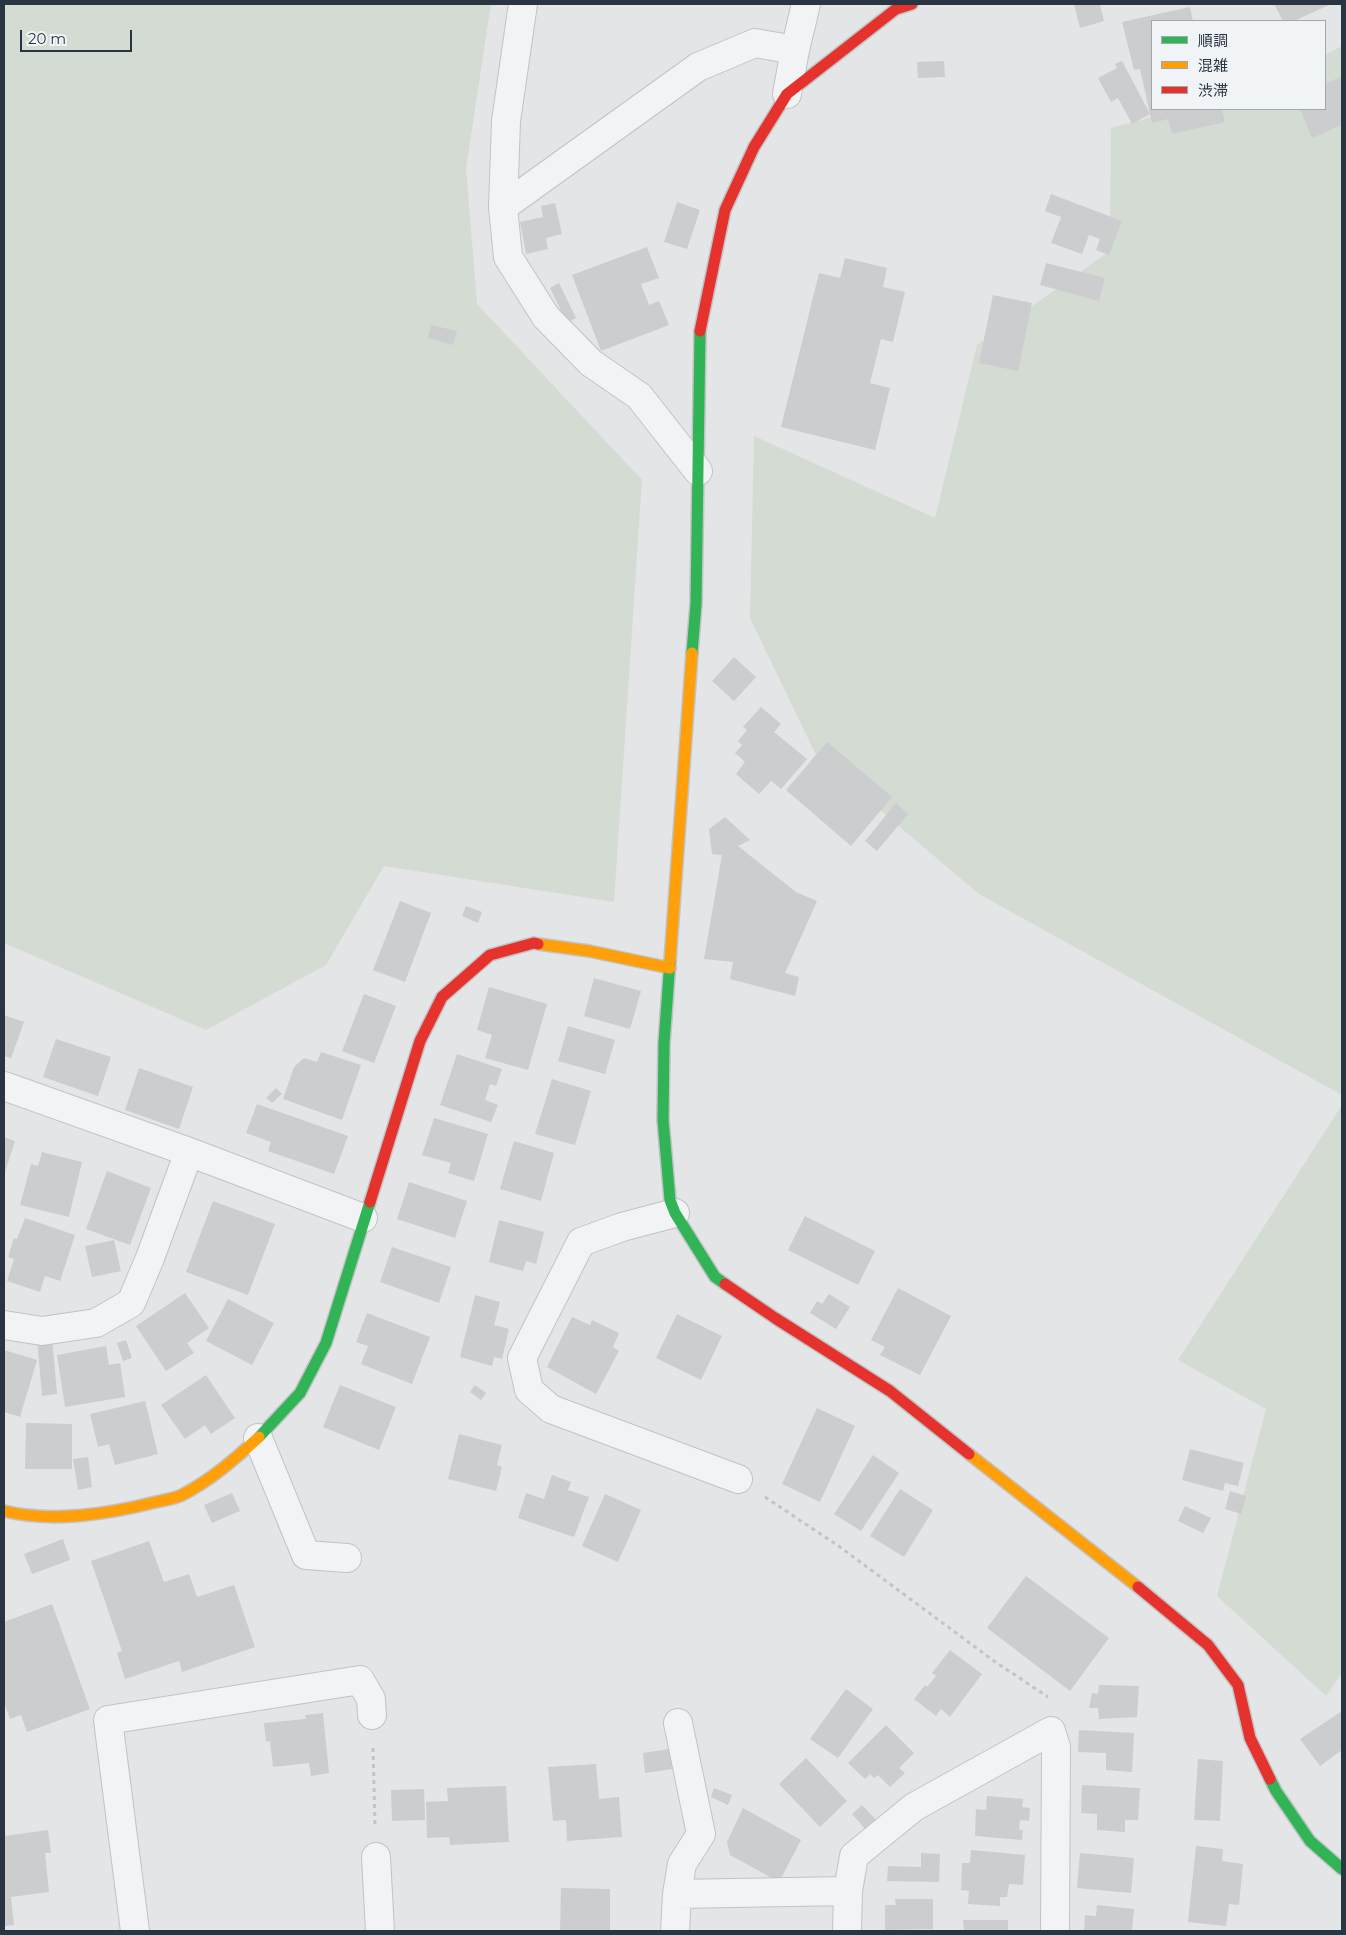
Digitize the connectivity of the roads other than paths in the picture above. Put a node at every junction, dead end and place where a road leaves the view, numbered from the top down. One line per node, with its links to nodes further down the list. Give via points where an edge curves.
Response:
1 (523, 4): 6 (street, via 506,121)
2 (806, 4): 4 (street)
3 (912, 4): 5 (street, via 896,9)
4 (795, 50): 5 (street); 6 (street, via 755,43 698,67)
5 (787, 94): 7 (street, via 754,146 725,210 700,325)
6 (503, 207): 7 (street, via 508,257 546,317 591,363 639,396)
7 (698, 471): 8 (street, via 696,604)
8 (670, 968): 11 (street, via 664,1043 663,1120 670,1200); 12 (street, via 534,942 490,955 442,997 420,1041)
9 (4, 1086): 10 (street)
10 (189, 1152): 12 (street); 13 (street, via 131,1303 96,1323 42,1331)
11 (675, 1214): 15 (street, via 622,1227 581,1242 522,1358 529,1390 551,1409); 21 (street, via 715,1277 890,1391 1208,1645 1238,1685 1250,1738 1276,1791 1310,1841)
12 (363, 1218): 14 (street, via 326,1343 300,1393)
13 (4, 1325)
14 (258, 1438): 16 (street, via 213,1477 180,1496 125,1510 74,1515 25,1516); 17 (street, via 306,1555)
15 (738, 1479)
16 (4, 1511)
17 (347, 1558)
18 (372, 1715): 24 (street, via 370,1699 360,1680 108,1720)
19 (678, 1723): 23 (street, via 702,1834 682,1864)
20 (376, 1857): 25 (street)
21 (1342, 1869)
22 (848, 1891): 23 (street); 27 (street); 28 (street, via 854,1856 914,1807 1051,1731 1056,1747)
23 (677, 1894): 26 (street)
24 (135, 1931)
25 (380, 1931)
26 (675, 1931)
27 (847, 1931)
28 (1055, 1931)

